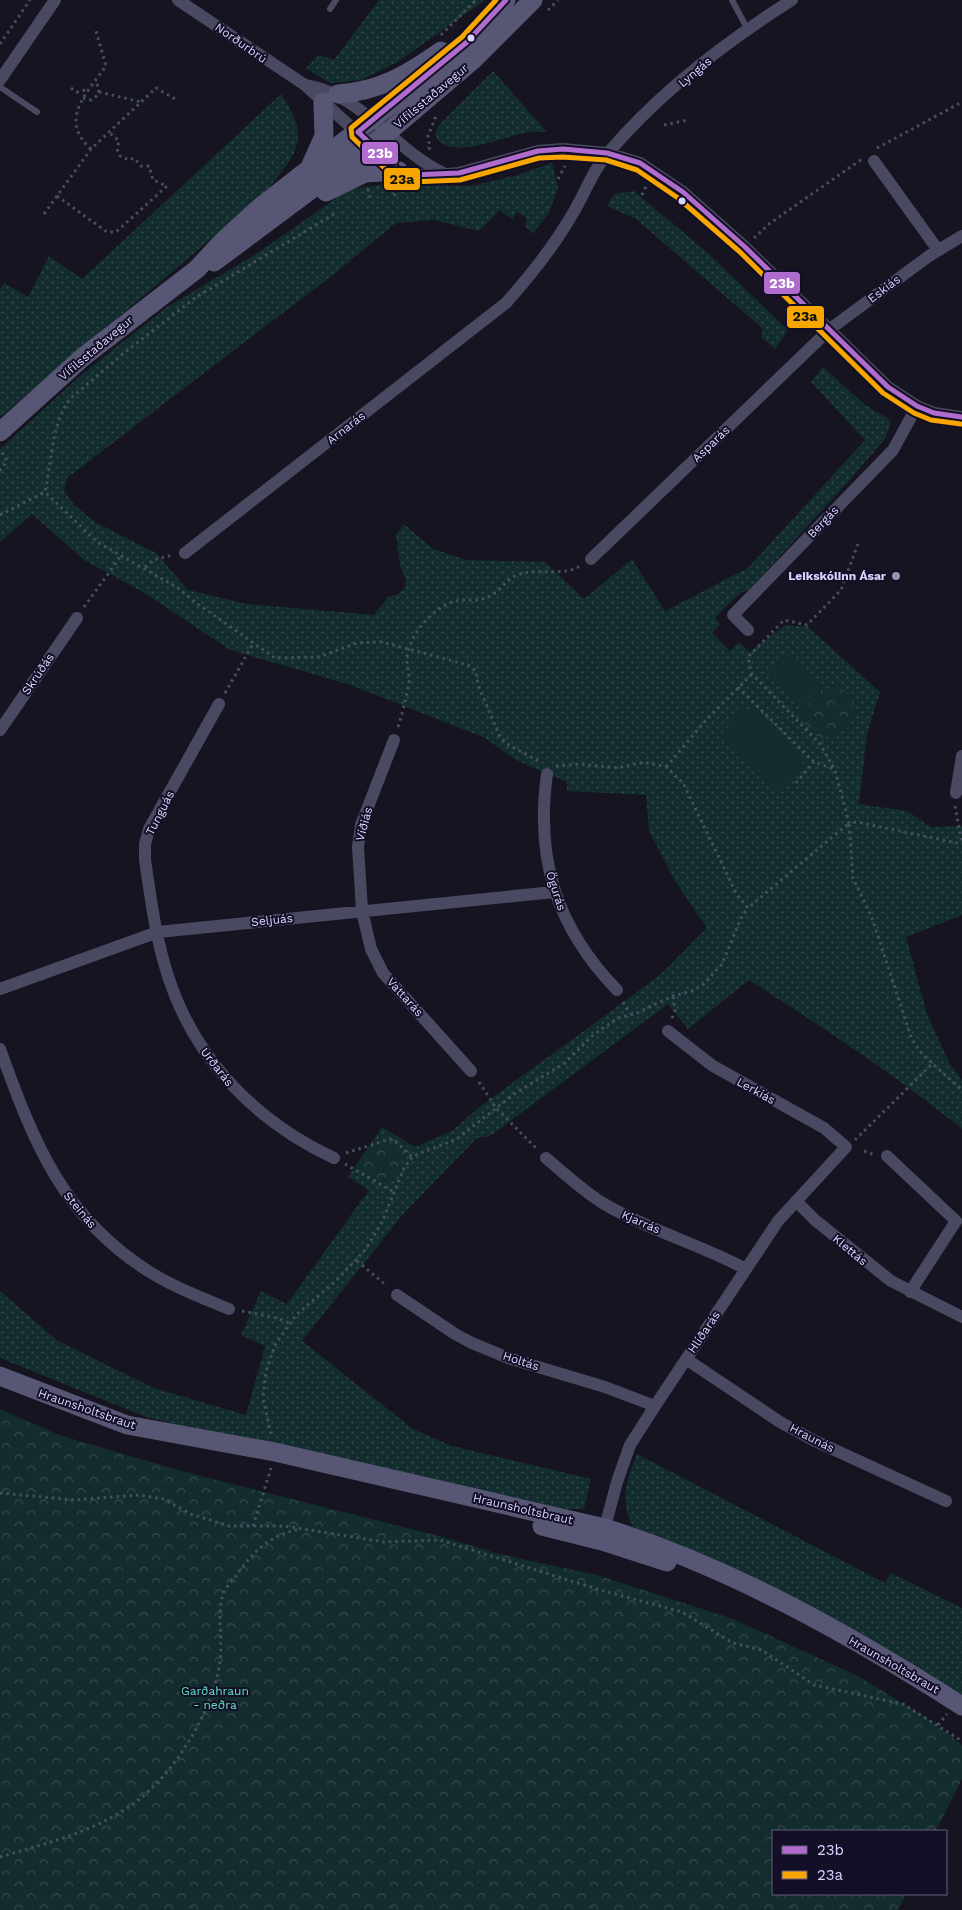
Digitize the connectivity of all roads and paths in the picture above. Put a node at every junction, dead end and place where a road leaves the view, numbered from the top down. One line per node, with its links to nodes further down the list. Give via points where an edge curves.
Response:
1 (30, 0): 15 (path)
2 (55, 0): 16 (street)
3 (178, 0): 23 (street, Norðurbrú, via 305,85)
4 (336, 0): 10 (lane)
5 (476, 0): 14 (path)
6 (506, 0): 11 (street, Vífilsstaðavegur)
7 (534, 0): 32 (street, Vífilsstaðavegur, via 473,60)
8 (732, 0): 12 (lane)
9 (792, 0): 12 (street, Lyngás)
10 (330, 9)
11 (493, 14): 23 (street, via 397,79 361,92); 30 (street, Vífilsstaðavegur, via 440,66)
12 (748, 30): 34 (street, Lyngás, via 660,101)
13 (96, 31): 17 (path, via 106,66)
14 (436, 39)
15 (0, 44)
16 (0, 80)
17 (95, 81): 20 (path); 21 (path)
18 (0, 87): 27 (lane)
19 (71, 88): 20 (path, via 77,92)
20 (90, 89): 22 (path)
21 (99, 92): 22 (path, via 95,98); 25 (path)
22 (83, 98): 33 (path, via 75,120 80,136)
23 (330, 98): 30 (street, Norðurbrú); 30 (street, Norðurbrú); 39 (street, via 324,136)
24 (177, 100): 25 (path, via 156,88)
25 (141, 102): 31 (path)
26 (962, 102): 35 (path)
27 (37, 112)
28 (688, 120): 29 (path)
29 (664, 125)
30 (365, 126): 32 (street); 32 (street); 39 (street, Vífilsstaðavegur)
31 (109, 132): 33 (path); 43 (path, via 119,141 117,149 120,156 129,160 134,158 141,166 149,166 153,180 167,186 116,232 108,232)
32 (380, 139): 37 (street); 38 (street); 44 (street, Vífilsstaðavegur)
33 (91, 148): 43 (path)
34 (607, 154): 38 (street, via 581,150 538,151 475,170); 48 (street, via 640,163 659,175); 60 (street, Arnarás, via 570,219 540,263 506,303)
35 (872, 155): 48 (path, via 769,224); 49 (street)
36 (564, 166): 41 (path)
37 (399, 170): 38 (street, via 425,176); 44 (street, via 365,173 330,190 307,206)
38 (443, 173)
39 (303, 175): 50 (street, Vífilsstaðavegur, via 258,209)
40 (649, 178): 42 (path)
41 (558, 179)
42 (642, 195)
43 (56, 196): 45 (path)
44 (283, 212): 50 (street, Vífilsstaðavegur, via 218,261)
45 (44, 214)
46 (334, 214): 57 (path, via 195,298 70,399 58,424)
47 (962, 236): 49 (street, Eskiás)
48 (745, 247): 51 (street)
49 (938, 250): 51 (street, Eskiás)
50 (198, 269): 54 (street, Vífilsstaðavegur, via 83,357)
51 (830, 329): 52 (street, via 888,386); 62 (street, Asparás)
52 (917, 406): 53 (street, via 934,413); 65 (street, Bergás, via 894,450 733,615)
53 (962, 417)
54 (0, 432)
55 (0, 449): 56 (path, via 7,460)
56 (0, 470)
57 (45, 492): 58 (path); 61 (path, via 83,530)
58 (0, 515)
59 (858, 544): 68 (path, via 841,590 806,625 784,620 749,656)
60 (185, 554): 63 (path, via 163,556)
61 (121, 556): 63 (path); 64 (path)
62 (591, 559): 67 (path, via 566,571 520,574 487,598 452,602 423,625)
63 (145, 567): 66 (path)
64 (77, 618): 71 (street, Skrúðás)
65 (748, 630)
66 (254, 642): 67 (path, via 281,659 318,657 363,643 382,642); 70 (path)
67 (409, 648): 72 (path, via 409,682); 76 (path, via 470,666 476,672 478,685 500,737)
68 (752, 674): 69 (path); 77 (path, via 811,732)
69 (738, 688): 74 (path); 75 (path)
70 (218, 704): 85 (street, Tunguás, via 149,830 145,844)
71 (0, 730)
72 (394, 740): 84 (street, Víðiás, via 362,825 358,847)
73 (962, 756): 79 (street)
74 (814, 762): 77 (path); 78 (path)
75 (666, 767): 76 (path, via 640,763 618,768 580,764); 83 (path, via 683,783 737,896)
76 (547, 768): 82 (street, Ögurás, via 543,822)
77 (834, 770): 80 (path)
78 (796, 783)
79 (956, 793): 81 (path, via 954,810)
80 (849, 823): 81 (path); 83 (path); 91 (path, via 853,878 872,918 912,1040)
81 (962, 844)
82 (554, 892): 84 (street, Seljuás); 87 (street, Ögurás, via 573,935)
83 (748, 908): 88 (path, via 717,972 697,989)
84 (362, 911): 85 (street, Seljuás); 92 (street, Vattarás, via 372,949 384,973)
85 (158, 932): 86 (street, Seljuás); 98 (street, Urðarás, via 178,1003 201,1048 216,1068 269,1121)
86 (0, 989)
87 (617, 990)
88 (673, 996): 89 (path, via 675,1010); 94 (path, via 608,1024 565,1063)
89 (668, 1031): 95 (street, Lerkiás, via 720,1071 824,1128)
90 (0, 1049): 107 (street, Steinás, via 25,1120 44,1159 72,1203 113,1245 153,1274)
91 (933, 1063): 93 (path); 95 (path)
92 (472, 1071): 94 (path)
93 (962, 1090)
94 (496, 1108): 97 (path, via 450,1143); 99 (path)
95 (846, 1147): 101 (street, Hlíðarás)
96 (887, 1156): 102 (street)
97 (412, 1157): 98 (path, via 390,1139); 100 (path)
98 (334, 1158): 100 (path)
99 (546, 1158): 104 (street, Kjarrás, via 605,1204)
100 (394, 1192): 103 (path, via 382,1222)
101 (796, 1201): 104 (street, Hlíðarás, via 778,1221); 105 (street, Klettás, via 866,1263)
102 (959, 1222): 105 (street)
103 (357, 1261): 106 (path); 109 (path)
104 (746, 1269): 110 (street, Hlíðarás)
105 (910, 1292): 108 (street, Klettás)
106 (397, 1295): 112 (street, Holtás, via 472,1343)
107 (229, 1309): 109 (path)
108 (962, 1317)
109 (289, 1323): 113 (path, via 275,1345 265,1377 265,1411)
110 (686, 1359): 112 (street, Hlíðarás); 116 (street, Hraunás, via 780,1422)
111 (0, 1376): 119 (street, Hraunsholtsbraut, via 127,1425 205,1440 272,1463)
112 (655, 1406): 119 (street, Hlíðarás, via 630,1445)
113 (272, 1436)
114 (271, 1468): 117 (path)
115 (0, 1492): 117 (path, via 75,1500 146,1496 163,1499 212,1521 240,1527)
116 (946, 1501)
117 (253, 1526): 118 (path)
118 (302, 1529): 121 (path, via 384,1542 440,1540 682,1612 732,1643 762,1650 814,1685 903,1704); 123 (path, via 271,1538 251,1555 224,1593 220,1661 207,1706 172,1766 151,1790 122,1812 94,1827)
119 (603, 1534): 120 (street, Hraunsholtsbraut, via 647,1541 772,1596 906,1670)
120 (955, 1709): 121 (path)
121 (938, 1725): 122 (path)
122 (962, 1741)
123 (0, 1857)

